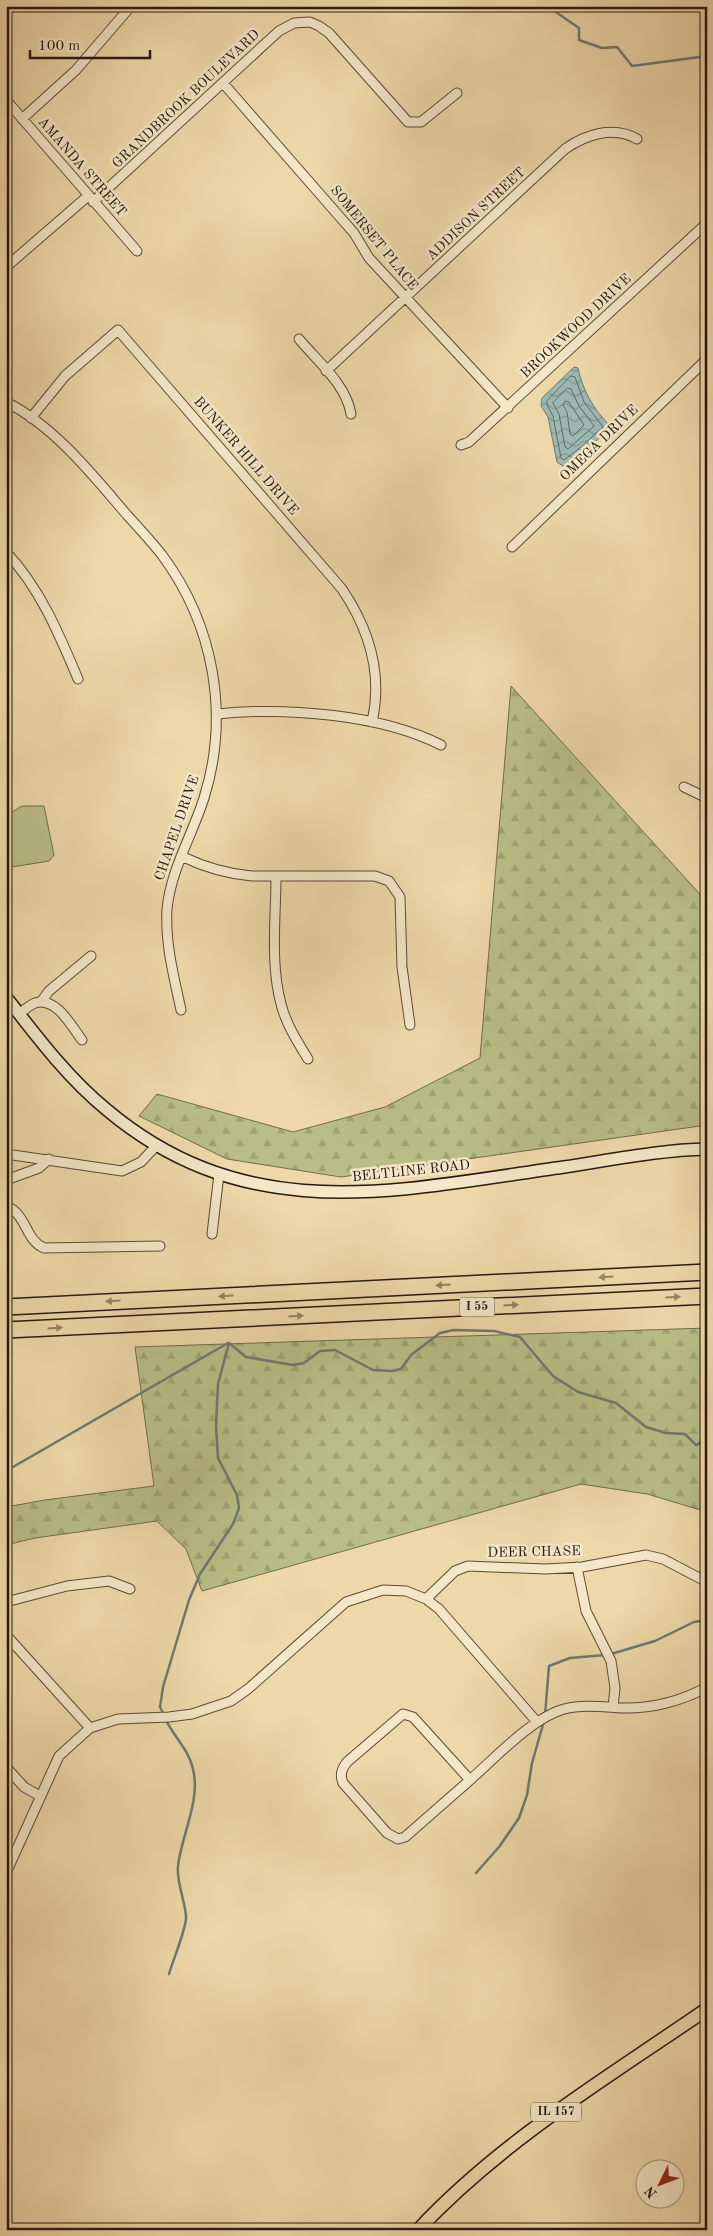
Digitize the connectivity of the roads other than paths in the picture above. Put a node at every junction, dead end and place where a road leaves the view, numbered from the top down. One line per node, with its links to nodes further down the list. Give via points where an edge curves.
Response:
1 (131, 6): 5 (street, via 76,70)
2 (223, 83): 3 (street, GRANDBROOK BOULEVARD, via 286,26 310,22 329,33 408,122 421,122); 7 (street, GRANDBROOK BOULEVARD); 11 (street, SOMERSET PLACE, via 340,216 369,258)
3 (457, 94)
4 (6, 100): 5 (street, AMANDA STREET)
5 (22, 119): 7 (street, AMANDA STREET)
6 (637, 139): 11 (street, ADDISON STREET, via 619,132 607,132 579,139)
7 (91, 199): 9 (street, AMANDA STREET); 10 (street, GRANDBROOK BOULEVARD)
8 (707, 223): 16 (street, BROOKWOOD DRIVE)
9 (137, 251)
10 (6, 267)
11 (406, 298): 14 (street, ADDISON STREET); 16 (street, SOMERSET PLACE)
12 (299, 339): 14 (street)
13 (707, 359): 20 (street, OMEGA DRIVE)
14 (326, 371): 17 (street, via 348,400)
15 (6, 402): 18 (street, CHAPEL DRIVE)
16 (508, 408): 19 (street, BROOKWOOD DRIVE, via 469,442)
17 (351, 414)
18 (31, 418): 23 (street, CHAPEL DRIVE, via 90,472 148,537 175,575 195,611 206,640); 24 (street, BUNKER HILL DRIVE, via 65,376 118,330 352,603 368,637 375,669 377,693)
19 (461, 445)
20 (512, 547)
21 (6, 552): 22 (street, via 54,622)
22 (78, 679)
23 (217, 714): 24 (street, via 262,711); 28 (street, CHAPEL DRIVE, via 207,788)
24 (372, 722): 25 (street, via 421,734)
25 (441, 745)
26 (684, 787): 27 (street)
27 (707, 798)
28 (181, 856): 29 (street, via 233,874); 33 (street, CHAPEL DRIVE, via 170,890 167,927)
29 (276, 876): 35 (street, via 375,876 393,886 400,897 402,967); 37 (street, via 278,991 287,1021)
30 (92, 956): 32 (street, via 49,991)
31 (6, 997): 34 (main road, BELTLINE ROAD)
32 (41, 1002): 34 (street); 36 (street, via 58,1010)
33 (181, 1010)
34 (19, 1014): 38 (main road, BELTLINE ROAD, via 94,1099)
35 (410, 1025)
36 (82, 1040)
37 (308, 1059)
38 (156, 1146): 41 (street, via 141,1162 122,1171); 42 (main road, BELTLINE ROAD)
39 (707, 1149): 42 (main road, BELTLINE ROAD, via 363,1192 329,1193 270,1187)
40 (6, 1154): 41 (street)
41 (49, 1159): 43 (street, via 39,1168)
42 (219, 1174): 45 (street)
43 (6, 1180)
44 (6, 1206): 46 (street, via 18,1215 37,1245 44,1248)
45 (212, 1234)
46 (160, 1246)
47 (707, 1272): 49 (highway, I 55, one-way to 49)
48 (707, 1296): 50 (highway, I 55, one-way to 48)
49 (6, 1307)
50 (6, 1330)
51 (577, 1567): 52 (street, DEER CHASE, via 654,1556); 54 (street, DEER CHASE, via 461,1567); 58 (street, via 586,1611 611,1661 615,1688)
52 (707, 1582)
53 (130, 1589): 55 (street, via 109,1581 67,1586)
54 (426, 1599): 59 (street, via 439,1609); 60 (street, via 394,1590 346,1602 231,1701 192,1714 118,1719)
55 (6, 1602)
56 (6, 1635): 60 (street)
57 (707, 1686): 58 (street, via 655,1706)
58 (613, 1707): 59 (street, via 575,1707)
59 (537, 1722): 62 (street)
60 (90, 1728): 63 (street, via 59,1756)
61 (6, 1767): 63 (street, via 24,1787)
62 (470, 1780): 62 (street, via 405,1837 398,1839 387,1833 343,1784 340,1776 347,1762 403,1714 414,1717)
63 (40, 1796): 64 (street)
64 (6, 1873)
65 (707, 2010): 66 (main road, IL 157, via 502,2151)
66 (418, 2230)

